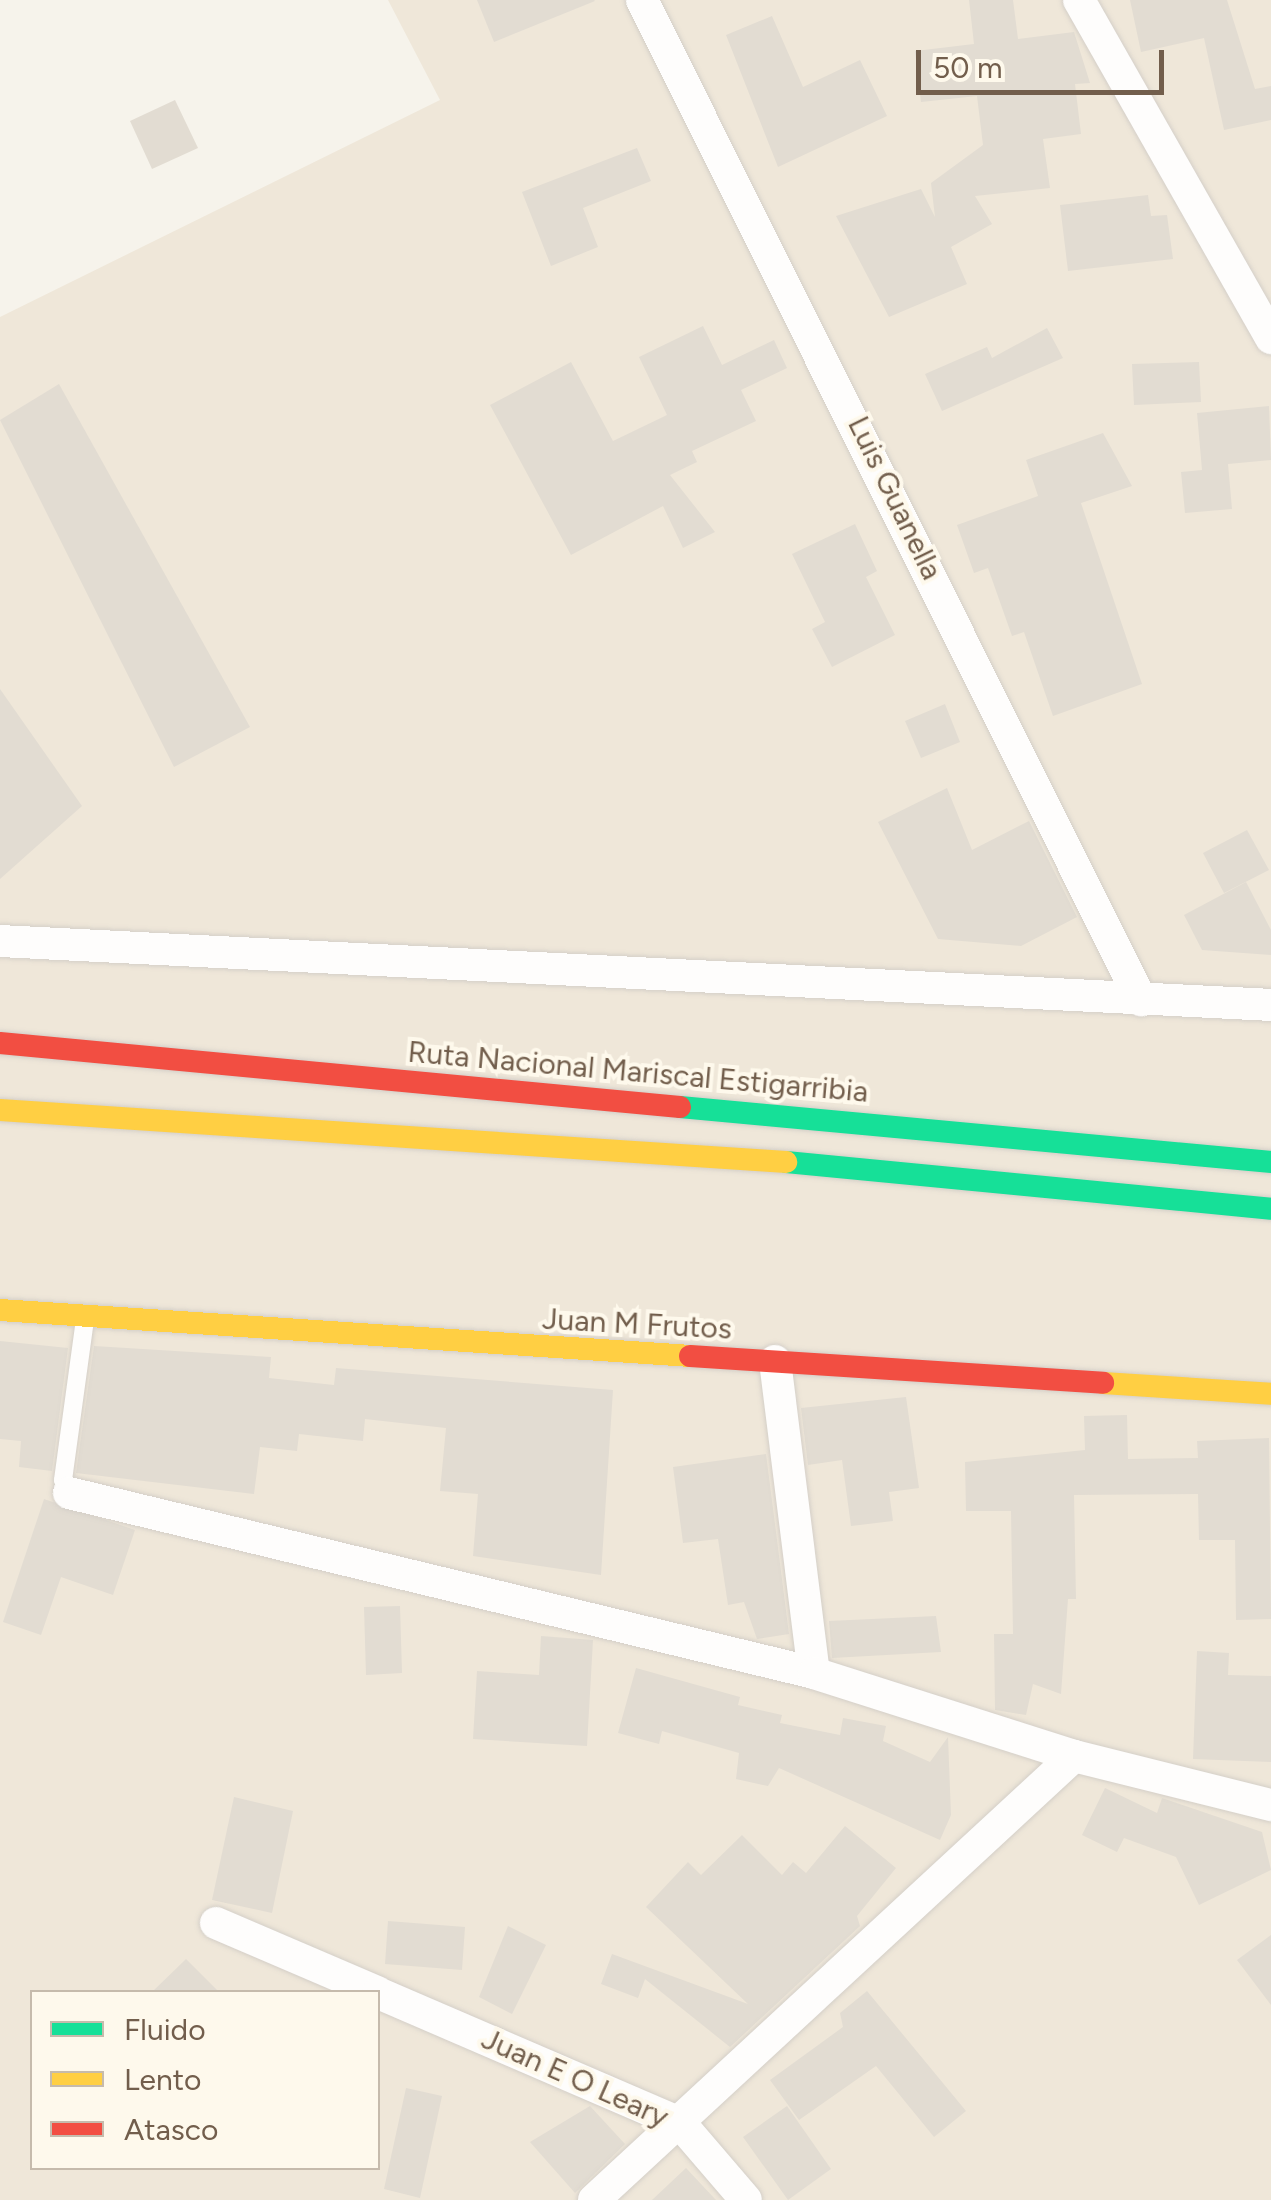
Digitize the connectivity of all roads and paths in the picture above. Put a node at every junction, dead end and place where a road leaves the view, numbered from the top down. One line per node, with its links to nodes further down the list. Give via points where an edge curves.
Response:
1 (642, 0): 5 (street, Luis Guanella)
2 (1079, 0): 3 (street)
3 (1271, 338)
4 (0, 941): 5 (street)
5 (1142, 1000): 6 (street)
6 (1271, 1006)
7 (0, 1042): 9 (main road, Ruta Nacional Mariscal Estigarribia)
8 (0, 1110): 10 (main road, via 876,1168)
9 (1271, 1162)
10 (1271, 1209)
11 (0, 1310): 12 (main road, Juan M Frutos)
12 (85, 1319): 13 (main road, Juan M Frutos); 15 (lane, via 63,1480)
13 (774, 1361): 14 (main road, Juan M Frutos); 16 (street)
14 (1271, 1394)
15 (69, 1493): 16 (street)
16 (814, 1673): 17 (street)
17 (1074, 1756): 18 (street); 22 (street)
18 (1271, 1806)
19 (216, 1923): 20 (street, Juan E O Leary)
20 (372, 1990)
21 (380, 1993): 22 (street, Juan E O Leary)
22 (680, 2123): 23 (street); 24 (street, Juan E O Leary)
23 (594, 2200)
24 (746, 2200)

